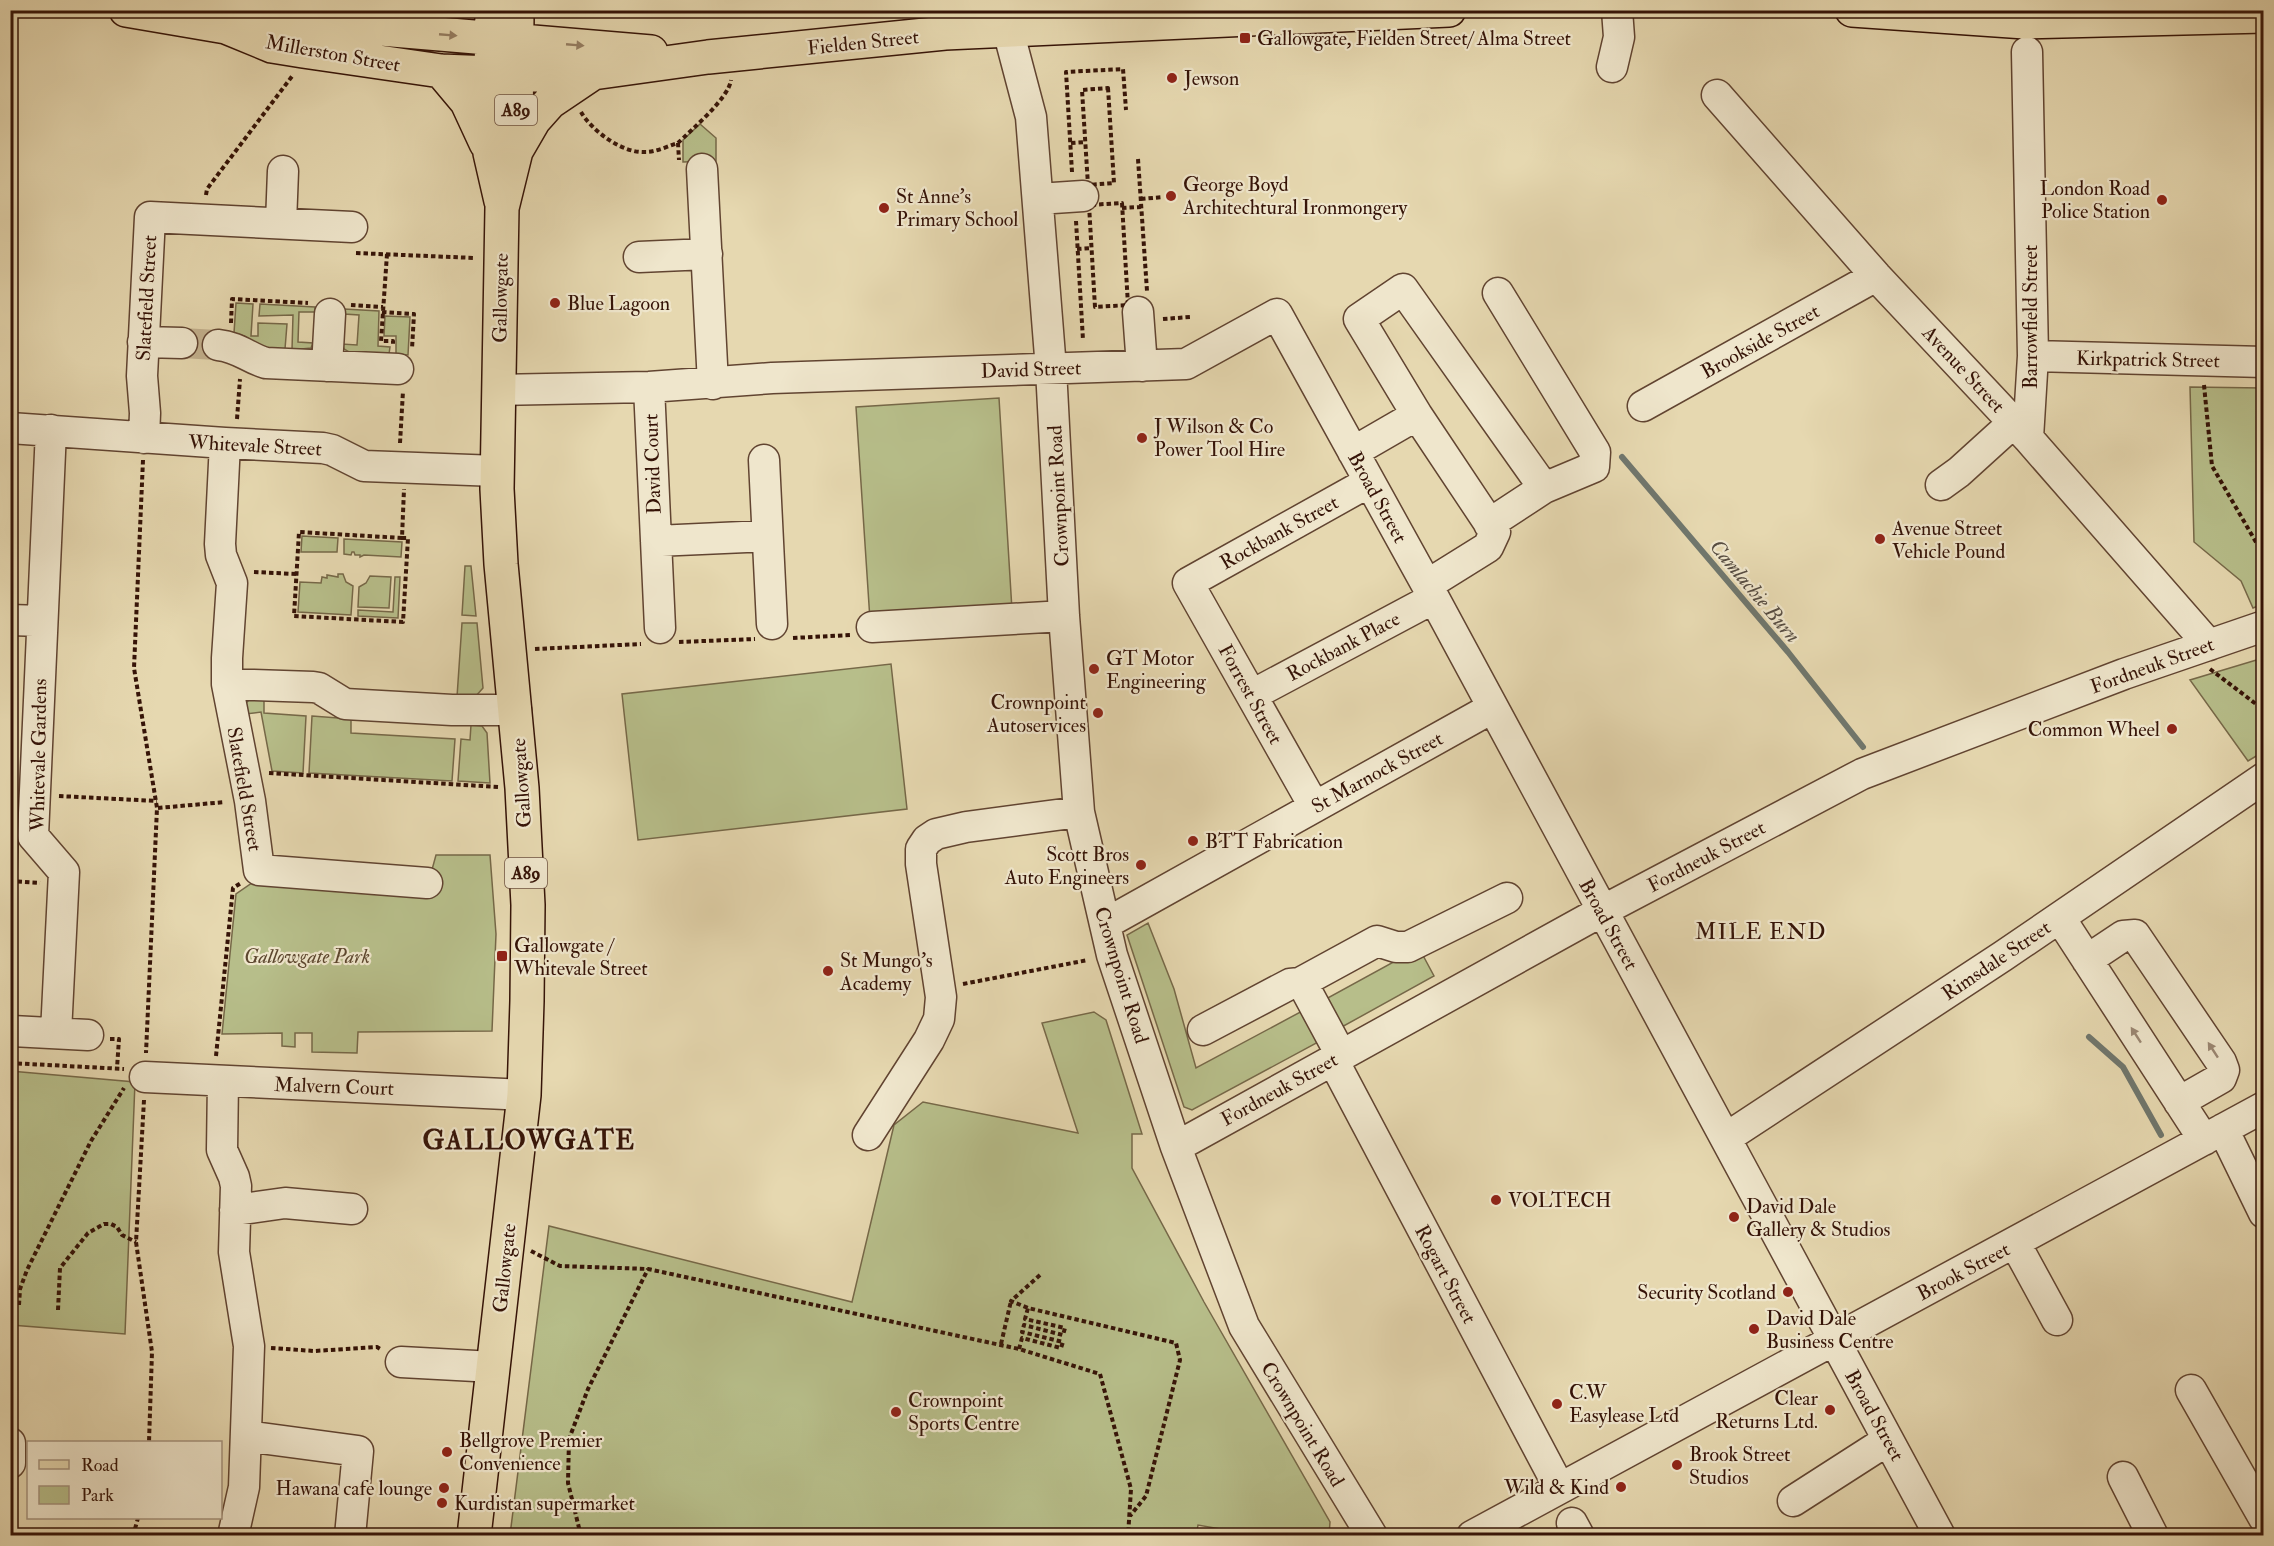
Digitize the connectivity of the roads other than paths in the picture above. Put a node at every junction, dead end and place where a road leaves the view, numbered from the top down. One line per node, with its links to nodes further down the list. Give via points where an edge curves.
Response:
1 (126, 10): 8 (main road, Millerston Street)
2 (1449, 10): 6 (main road, Fielden Street)
3 (1617, 10): 10 (street, via 1619,37)
4 (1852, 10): 9 (main road)
5 (2264, 16): 9 (main road)
6 (1004, 20): 11 (main road, Fielden Street); 20 (street, Crownpoint Road, via 1031,117)
7 (504, 25): 8 (main road, Millerston Street, one-way to 7, via 274,20); 11 (main road, Fielden Street, one-way to 11); 14 (main road, Gallowgate / A89)
8 (226, 27): 12 (main road, Millerston Street, via 272,46)
9 (2026, 28): 33 (street, Barrowfield Street)
10 (1612, 67)
11 (720, 68): 13 (main road, Fielden Street)
12 (441, 71): 14 (main road, Millerston Street); 16 (main road)
13 (593, 73): 14 (main road, Fielden Street); 16 (main road, Fielden Street, via 550,102)
14 (503, 74): 16 (main road, Gallowgate / A89)
15 (1717, 95): 25 (street, Avenue Street)
16 (503, 152): 41 (main road, Gallowgate / A89)
17 (702, 169): 23 (street)
18 (283, 171): 21 (street)
19 (1077, 196): 20 (street)
20 (1038, 199): 37 (street, Crownpoint Road)
21 (281, 223): 22 (street, Slatefield Street); 31 (street, Slatefield Street, via 150,217)
22 (352, 227)
23 (707, 254): 24 (street); 39 (street)
24 (639, 256)
25 (1876, 276): 42 (street, Brookside Street); 46 (street, Avenue Street)
26 (1498, 293): 54 (street, via 1595,452 1593,468)
27 (330, 307): 35 (street)
28 (1148, 310): 36 (street)
29 (1277, 314): 36 (street, David Street, via 1186,364); 49 (street, Broad Street)
30 (225, 336): 35 (street, via 232,346 254,360)
31 (143, 342): 32 (street); 48 (street, Slatefield Street)
32 (182, 343)
33 (2033, 356): 34 (street, Kirkpatrick Street); 46 (street, Barrowfield Street)
34 (2264, 362)
35 (327, 366): 38 (street)
36 (1142, 366): 37 (street, David Street)
37 (1051, 369): 39 (street, David Street, via 772,378); 60 (street, Crownpoint Road)
38 (404, 370)
39 (713, 384): 40 (street)
40 (649, 387): 41 (street); 57 (street, David Court)
41 (498, 390): 51 (main road, Gallowgate / A89)
42 (1643, 406)
43 (1417, 415): 49 (street); 54 (street, via 1359,320 1403,289); 55 (street)
44 (10, 428): 45 (street, Whitevale Street)
45 (51, 430): 48 (street, Whitevale Street); 62 (street, Whitevale Gardens)
46 (2021, 430): 53 (street); 67 (street, Avenue Street)
47 (231, 433): 48 (street, Whitevale Street); 51 (street, Whitevale Street, via 328,448 364,466); 68 (street, Slatefield Street, via 220,549 232,583)
48 (144, 438)
49 (1353, 452): 52 (street, Broad Street)
50 (764, 459): 56 (street)
51 (497, 471): 71 (main road, Gallowgate / A89, via 501,564)
52 (1369, 482): 58 (street, Rockbank Street); 59 (street, Broad Street)
53 (1941, 485)
54 (1544, 488): 55 (street)
55 (1489, 524): 59 (street, Rockbank Place, via 1494,532 1488,547)
56 (767, 536): 57 (street, David Court); 65 (street)
57 (656, 541): 66 (street, David Court)
58 (1188, 583): 69 (street, Forrest Street)
59 (1430, 591): 69 (street, Rockbank Place); 70 (street, Broad Street)
60 (1064, 616): 64 (street); 74 (street, Crownpoint Road)
61 (10, 620): 62 (street)
62 (42, 621): 84 (street, Whitevale Gardens, via 33,836 64,872)
63 (2264, 626): 67 (street, Fordneuk Street)
64 (872, 627)
65 (770, 634)
66 (662, 638)
67 (2198, 649): 77 (street, Fordneuk Street, via 1862,774)
68 (227, 684): 71 (street, via 319,688 345,704); 75 (street, Slatefield Street, via 259,870)
69 (1252, 695): 73 (street, Forrest Street)
70 (1492, 708): 73 (street, St Marnock Street); 77 (street, Broad Street)
71 (516, 710): 89 (main road, Gallowgate / A89, via 528,904)
72 (2264, 778): 78 (street, Rimsdale Street)
73 (1314, 806): 79 (street, St Marnock Street)
74 (1079, 812): 79 (street, Crownpoint Road); 92 (street, via 936,834 921,849 940,988 939,1019)
75 (427, 883)
76 (1507, 898): 81 (street, via 1408,947 1377,941)
77 (1602, 911): 86 (street, Fordneuk Street); 94 (street, Broad Street)
78 (2060, 918): 80 (street); 94 (street, Rimsdale Street)
79 (1105, 924): 95 (street, Crownpoint Road)
80 (2087, 960): 90 (street, one-way to 80); 90 (street, one-way to 80, via 2221,1078 2224,1070 2220,1062 2135,935 2123,936)
81 (1300, 983): 82 (street, via 1290,984); 86 (street, Rogart Street)
82 (1203, 1030)
83 (12, 1031): 84 (street)
84 (56, 1033): 85 (street)
85 (88, 1035)
86 (1337, 1057): 95 (street, Fordneuk Street); 110 (street, Rogart Street)
87 (136, 1071): 88 (street, Malvern Court)
88 (219, 1081): 89 (street, Malvern Court); 97 (street, via 222,1150 234,1177)
89 (524, 1095): 103 (main road, Gallowgate / A89)
90 (2179, 1102): 93 (street)
91 (2264, 1107): 93 (street, Brook Street)
92 (868, 1135)
93 (2213, 1135): 98 (street); 99 (street, Brook Street)
94 (1726, 1138): 101 (street, Broad Street)
95 (1176, 1147): 116 (street, Crownpoint Road, via 1244,1326)
96 (352, 1209): 97 (street, via 285,1203)
97 (235, 1210): 105 (street, via 234,1252 249,1346)
98 (2264, 1213)
99 (2015, 1243): 100 (street); 101 (street, Brook Street)
100 (2057, 1320)
101 (1834, 1340): 106 (street, Broad Street); 110 (street, Brook Street)
102 (401, 1362): 103 (street)
103 (494, 1367): 115 (main road, Gallowgate / A89)
104 (2191, 1390): 112 (street)
105 (246, 1436): 113 (street, via 244,1486); 114 (street, via 358,1451)
106 (1888, 1440): 111 (street); 118 (street, Broad Street)
107 (11, 1443): 108 (street)
108 (10, 1463)
109 (2123, 1477): 119 (street)
110 (1559, 1487): 117 (street, Brook Street)
111 (1793, 1501)
112 (2264, 1518)
113 (233, 1536)
114 (350, 1536)
115 (474, 1536)
116 (1372, 1536)
117 (1472, 1536)
118 (1940, 1536)
119 (2153, 1536)

